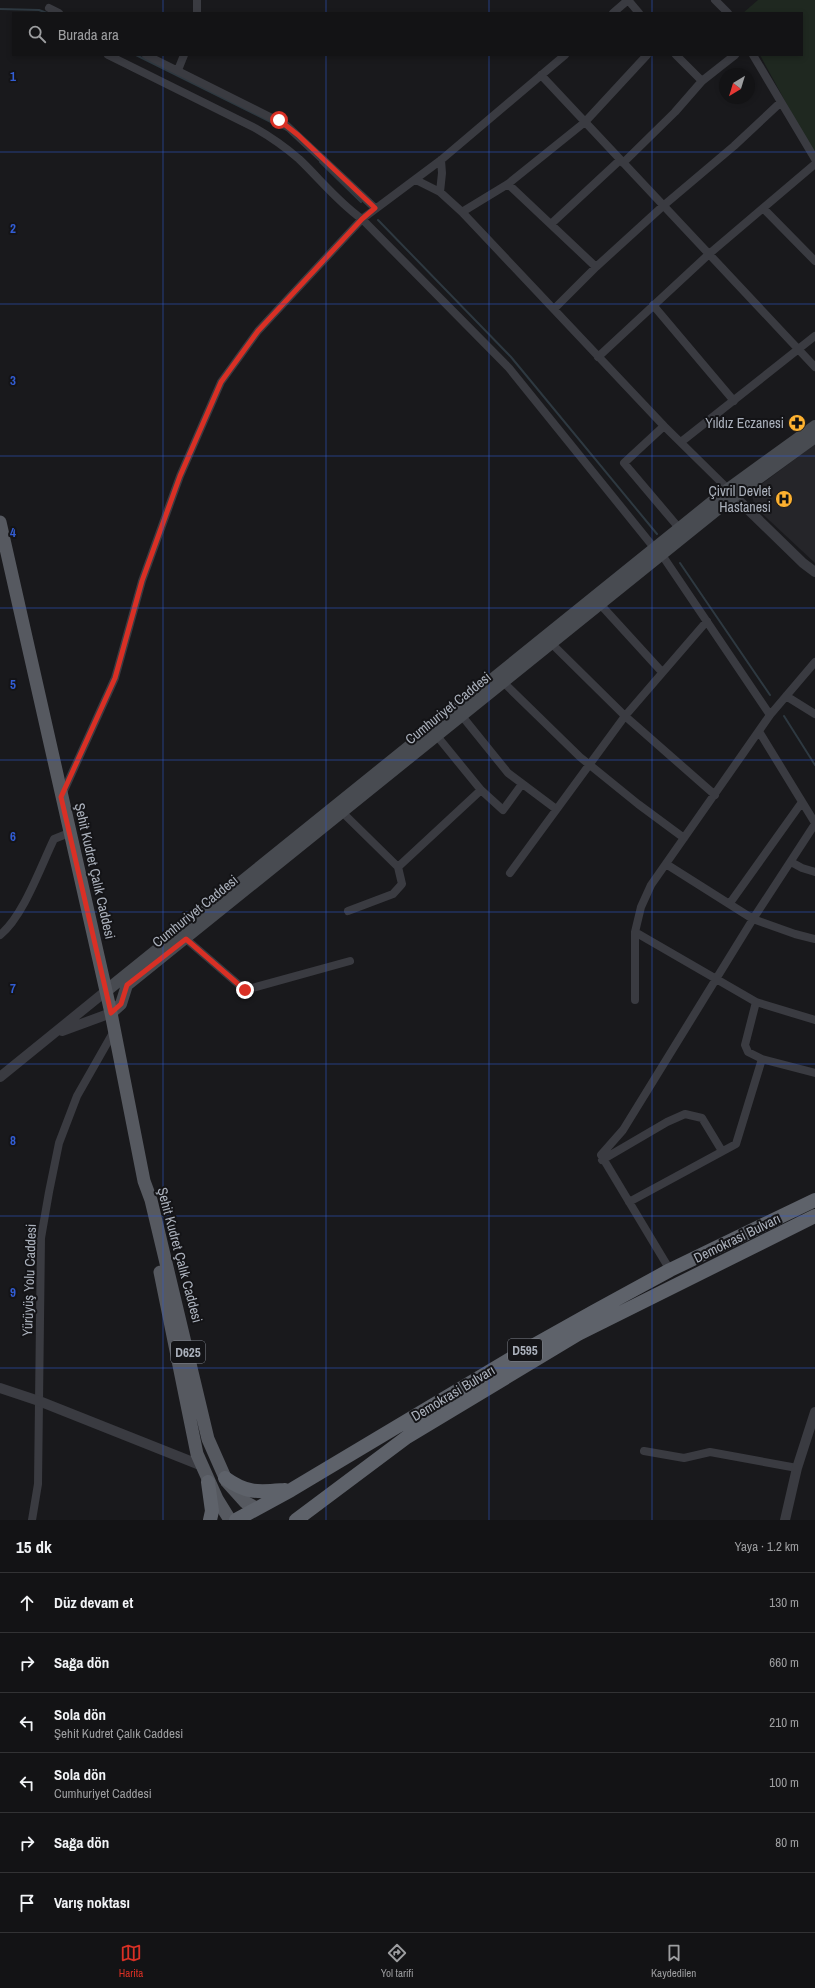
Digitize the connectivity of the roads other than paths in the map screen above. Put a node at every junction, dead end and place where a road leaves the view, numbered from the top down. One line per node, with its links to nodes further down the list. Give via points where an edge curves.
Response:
1 (197, 0): 6 (street)
2 (628, 0): 7 (street); 8 (street)
3 (715, 0): 9 (street)
4 (49, 8): 5 (street)
5 (57, 12)
6 (197, 12)
7 (614, 12)
8 (638, 12)
9 (727, 12)
10 (110, 56): 34 (street, via 275,140)
11 (148, 56): 18 (street)
12 (184, 56): 18 (street)
13 (564, 56): 19 (street)
14 (646, 56): 22 (street)
15 (677, 56): 20 (street)
16 (734, 56): 20 (street)
17 (754, 56): 21 (street)
18 (178, 70): 31 (street, via 286,125)
19 (541, 75): 22 (street); 24 (street)
20 (702, 81): 25 (street, via 675,112)
21 (781, 102): 23 (street); 30 (street, via 724,155)
22 (585, 122): 25 (street); 28 (street)
23 (815, 159)
24 (441, 160): 27 (street); 29 (street)
25 (622, 161): 30 (street); 35 (street)
26 (815, 164): 32 (street)
27 (416, 180): 29 (street); 31 (street)
28 (508, 184): 33 (street); 35 (street)
29 (440, 192): 33 (street)
30 (663, 206): 36 (street); 38 (street)
31 (375, 208): 34 (street)
32 (764, 209): 36 (street); 37 (street)
33 (462, 212): 40 (street)
34 (362, 219): 53 (street, via 509,368); 72 (street, via 258,331 221,382 180,476 142,581 115,678)
35 (550, 224): 38 (street)
36 (709, 254): 39 (street); 42 (street)
37 (814, 259)
38 (596, 267): 40 (street)
39 (653, 305): 43 (street); 45 (street)
40 (554, 309): 43 (street)
41 (815, 336): 42 (street)
42 (799, 350): 44 (street); 45 (street)
43 (598, 357): 46 (street)
44 (815, 367)
45 (734, 401): 49 (street)
46 (664, 426): 49 (street); 52 (street, via 624,463)
47 (815, 426): 50 (main road, Cumhuriyet Caddesi)
48 (815, 436): 50 (main road, Cumhuriyet Caddesi)
49 (680, 442): 50 (street)
50 (731, 493): 52 (main road, Cumhuriyet Caddesi); 53 (main road, Cumhuriyet Caddesi); 54 (street)
51 (0, 522): 72 (main road, Şehit Kudret Çalık Caddesi / D625)
52 (679, 528): 53 (main road, Cumhuriyet Caddesi)
53 (658, 552): 55 (main road, Cumhuriyet Caddesi); 56 (street); 60 (main road, Cumhuriyet Caddesi, via 543,637)
54 (815, 572)
55 (599, 604): 57 (main road, Cumhuriyet Caddesi); 59 (street)
56 (707, 621): 59 (street); 63 (street)
57 (551, 643): 60 (main road, Cumhuriyet Caddesi); 65 (street)
58 (815, 662): 61 (street)
59 (662, 672): 65 (street)
60 (500, 679): 64 (main road, Cumhuriyet Caddesi); 68 (street); 93 (main road, Cumhuriyet Caddesi)
61 (786, 696): 62 (street); 63 (street)
62 (815, 714)
63 (770, 715): 66 (street)
64 (462, 716): 67 (main road, Cumhuriyet Caddesi); 69 (street, via 508,773)
65 (625, 716): 68 (street); 71 (street)
66 (760, 733): 71 (street); 73 (street)
67 (437, 736): 70 (street); 75 (main road, Cumhuriyet Caddesi)
68 (590, 764): 74 (street); 78 (street)
69 (522, 784): 70 (street, via 504,810); 74 (street)
70 (481, 790): 81 (street)
71 (715, 796): 78 (street)
72 (61, 797): 77 (main road, Şehit Kudret Çalık Caddesi / D625)
73 (802, 802): 76 (street); 84 (street)
74 (556, 809): 83 (street)
75 (342, 812): 81 (street); 89 (main road, Cumhuriyet Caddesi)
76 (815, 823): 79 (street)
77 (69, 833): 88 (street, via 54,839 22,906); 93 (main road, Şehit Kudret Çalık Caddesi / D625)
78 (684, 838): 80 (street)
79 (790, 862): 82 (street); 86 (street)
80 (666, 864): 84 (street); 87 (street, via 646,896)
81 (398, 867): 85 (street, via 402,884 393,894)
82 (815, 872)
83 (510, 873)
84 (730, 903): 86 (street)
85 (348, 911)
86 (753, 919): 90 (street); 92 (street)
87 (635, 932): 92 (street); 94 (street)
88 (0, 935)
89 (186, 939): 91 (street, via 245,990); 96 (main road, Cumhuriyet Caddesi, via 127,985 121,1004)
90 (815, 939)
91 (350, 961)
92 (716, 980): 95 (street); 104 (street, via 623,1130 600,1155)
93 (106, 992): 96 (main road, Şehit Kudret Çalık Caddesi / D625); 99 (street)
94 (635, 1000)
95 (756, 1002): 97 (street); 100 (street, via 745,1045 748,1052)
96 (111, 1013): 98 (main road, Şehit Kudret Çalık Caddesi / D625); 99 (street)
97 (815, 1020)
98 (114, 1031): 105 (main road, Şehit Kudret Çalık Caddesi / D625); 112 (street, Yürüyüş Yolu Caddesi, via 77,1096 59,1143 41,1238)
99 (54, 1034): 102 (street)
100 (762, 1059): 101 (street); 103 (street, via 736,1144)
101 (815, 1073)
102 (0, 1077)
103 (722, 1151): 104 (street, via 702,1118 685,1114); 107 (street)
104 (602, 1160): 107 (street)
105 (144, 1182): 115 (main road, Şehit Kudret Çalık Caddesi / D625, via 145,1201); 117 (main road, Şehit Kudret Çalık Caddesi / D625, via 151,1200 208,1439)
106 (815, 1193): 108 (street)
107 (629, 1202): 110 (street)
108 (809, 1203): 110 (highway, Demokrasi Bulvarı / D595)
109 (815, 1216): 124 (highway, Demokrasi Bulvarı / D595, via 578,1334 407,1437)
110 (670, 1270): 119 (highway, Demokrasi Bulvarı / D595, via 527,1349)
111 (0, 1388): 112 (street)
112 (39, 1401): 115 (street); 121 (street, Yürüyüş Yolu Caddesi, via 38,1484)
113 (815, 1412): 116 (street)
114 (644, 1451): 116 (street, via 684,1458 710,1452)
115 (200, 1465): 118 (main road, Şehit Kudret Çalık Caddesi / D625)
116 (797, 1468): 125 (street)
117 (225, 1478): 119 (highway, via 248,1491); 120 (main road, Şehit Kudret Çalık Caddesi / D625)
118 (208, 1482): 122 (highway, via 212,1511); 123 (main road, Şehit Kudret Çalık Caddesi / D625)
119 (291, 1490): 120 (highway, Demokrasi Bulvarı / D595)
120 (250, 1516)
121 (32, 1520)
122 (210, 1520)
123 (230, 1520)
124 (296, 1520)
125 (785, 1520)

